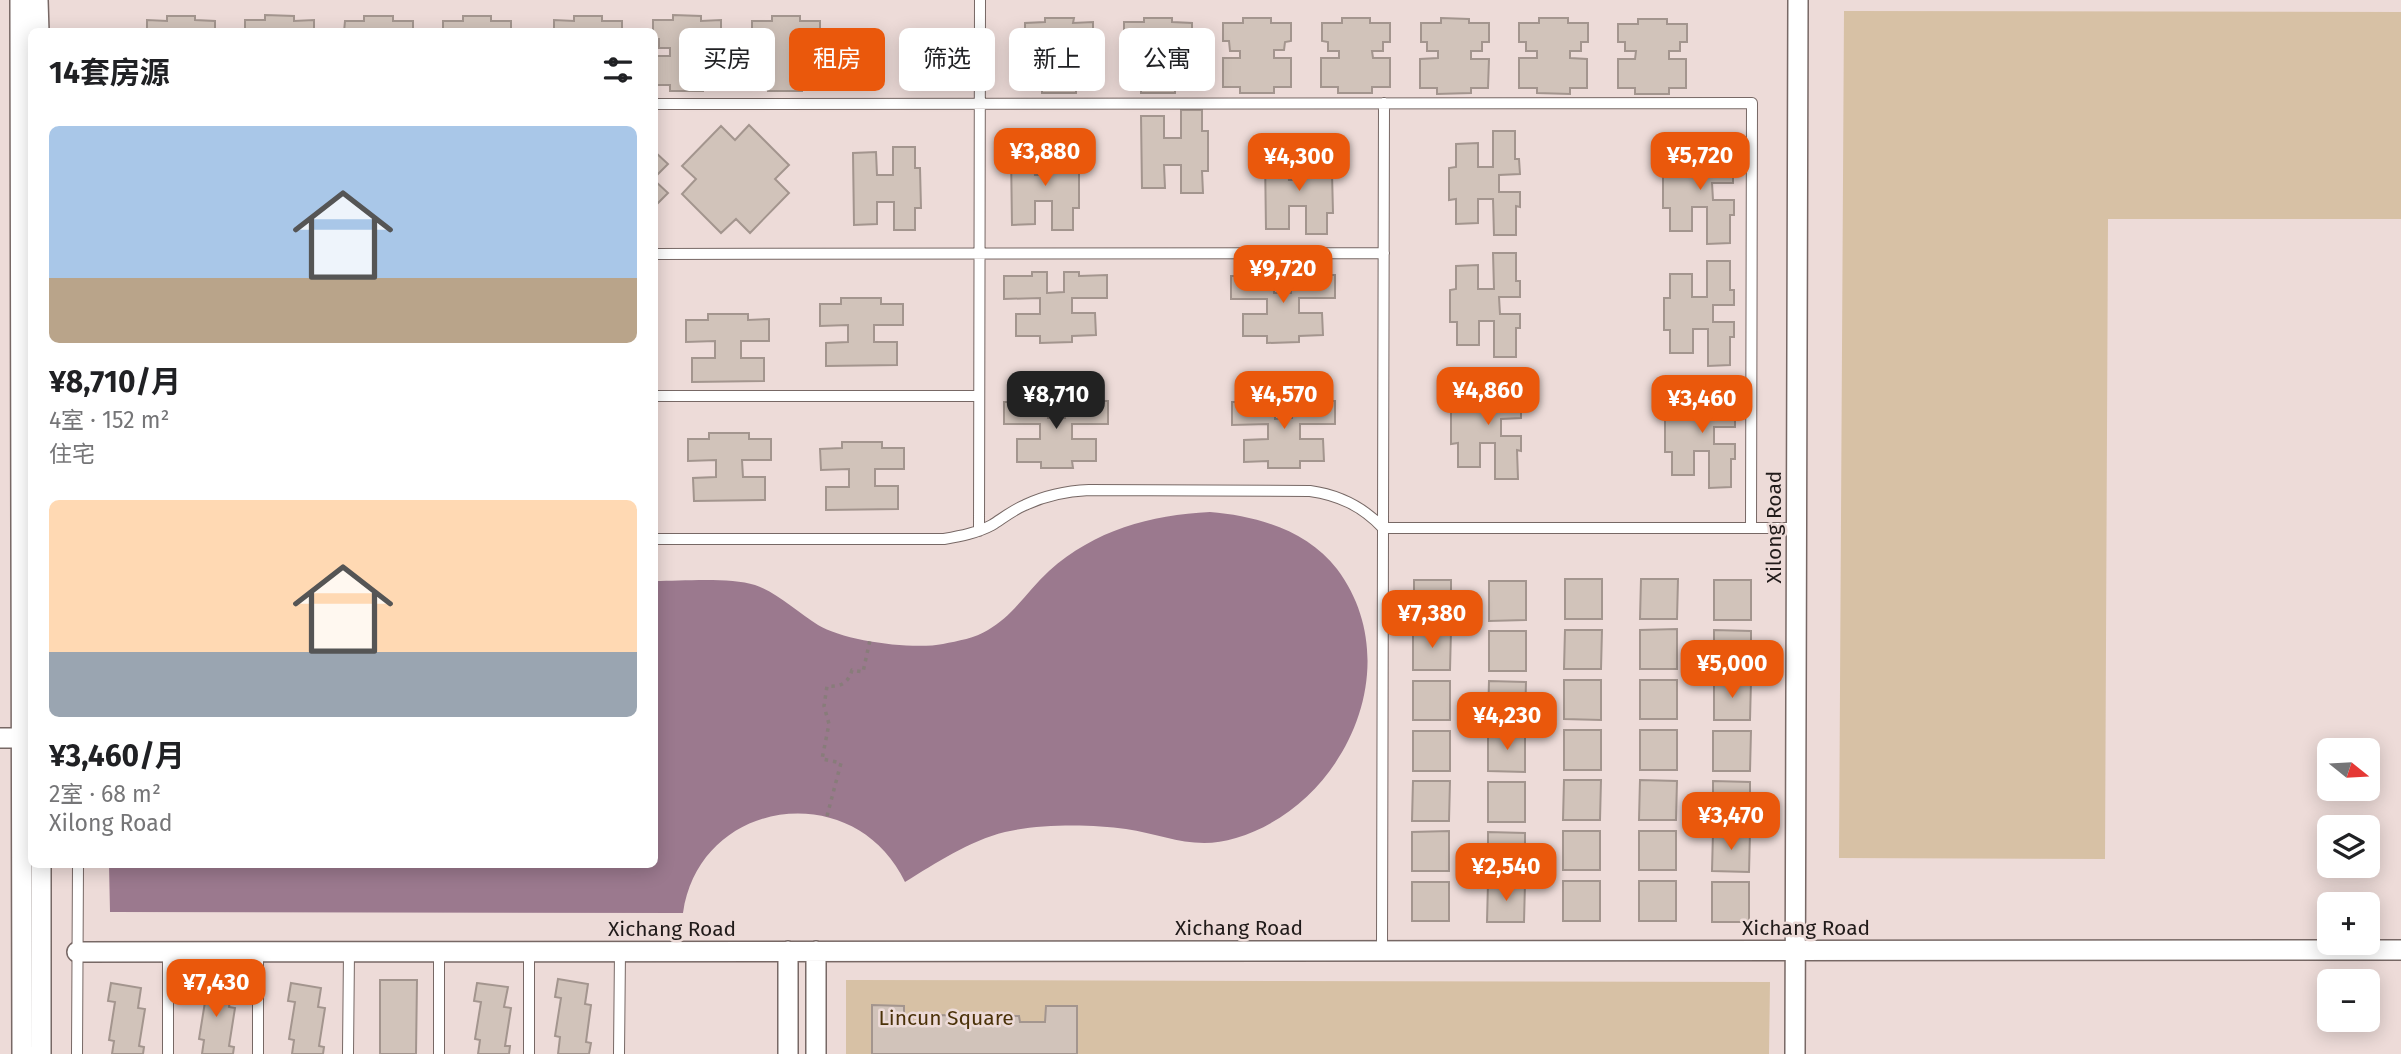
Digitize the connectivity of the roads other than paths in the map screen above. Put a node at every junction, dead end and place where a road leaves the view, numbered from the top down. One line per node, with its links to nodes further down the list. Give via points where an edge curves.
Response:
1 (20, 0): 20 (street)
2 (38, 0): 5 (street)
3 (980, 0): 8 (lane)
4 (1798, 0): 16 (street, Xilong Road)
5 (38, 28)
6 (1384, 103): 8 (lane); 10 (lane); 15 (lane, via 1752,103)
7 (658, 104): 8 (lane)
8 (980, 104): 9 (lane)
9 (979, 253): 10 (lane); 11 (lane); 13 (lane)
10 (1384, 253): 14 (lane)
11 (658, 254)
12 (658, 396): 13 (lane)
13 (979, 396): 17 (lane)
14 (1383, 528): 15 (lane); 17 (lane, via 1362,509 1323,492 1089,490 1041,498); 31 (lane)
15 (1751, 528): 16 (lane)
16 (1797, 528): 32 (street, Xilong Road)
17 (979, 531): 18 (lane, via 944,539)
18 (658, 539)
19 (0, 738): 20 (street)
20 (26, 738): 35 (street)
21 (41, 868): 36 (street)
22 (78, 868): 33 (lane)
23 (2401, 950): 32 (street, Xichang Road)
24 (258, 951): 25 (street, Xichang Road); 34 (street, Xichang Road); 39 (lane)
25 (349, 951): 26 (street, Xichang Road); 40 (lane)
26 (439, 951): 27 (street, Xichang Road); 41 (lane)
27 (529, 951): 28 (street, Xichang Road); 42 (lane)
28 (620, 951): 29 (street, Xichang Road); 43 (lane)
29 (788, 951): 30 (street, Xichang Road); 44 (street)
30 (816, 951): 31 (street, Xichang Road); 45 (street)
31 (1382, 951): 32 (street, Xichang Road)
32 (1796, 951): 46 (street, Xilong Road)
33 (78, 952): 34 (street, Xichang Road); 37 (lane)
34 (168, 952): 38 (lane)
35 (22, 1054)
36 (41, 1054)
37 (77, 1054)
38 (167, 1054)
39 (258, 1054)
40 (348, 1054)
41 (439, 1054)
42 (529, 1054)
43 (619, 1054)
44 (788, 1054)
45 (816, 1054)
46 (1795, 1054)

